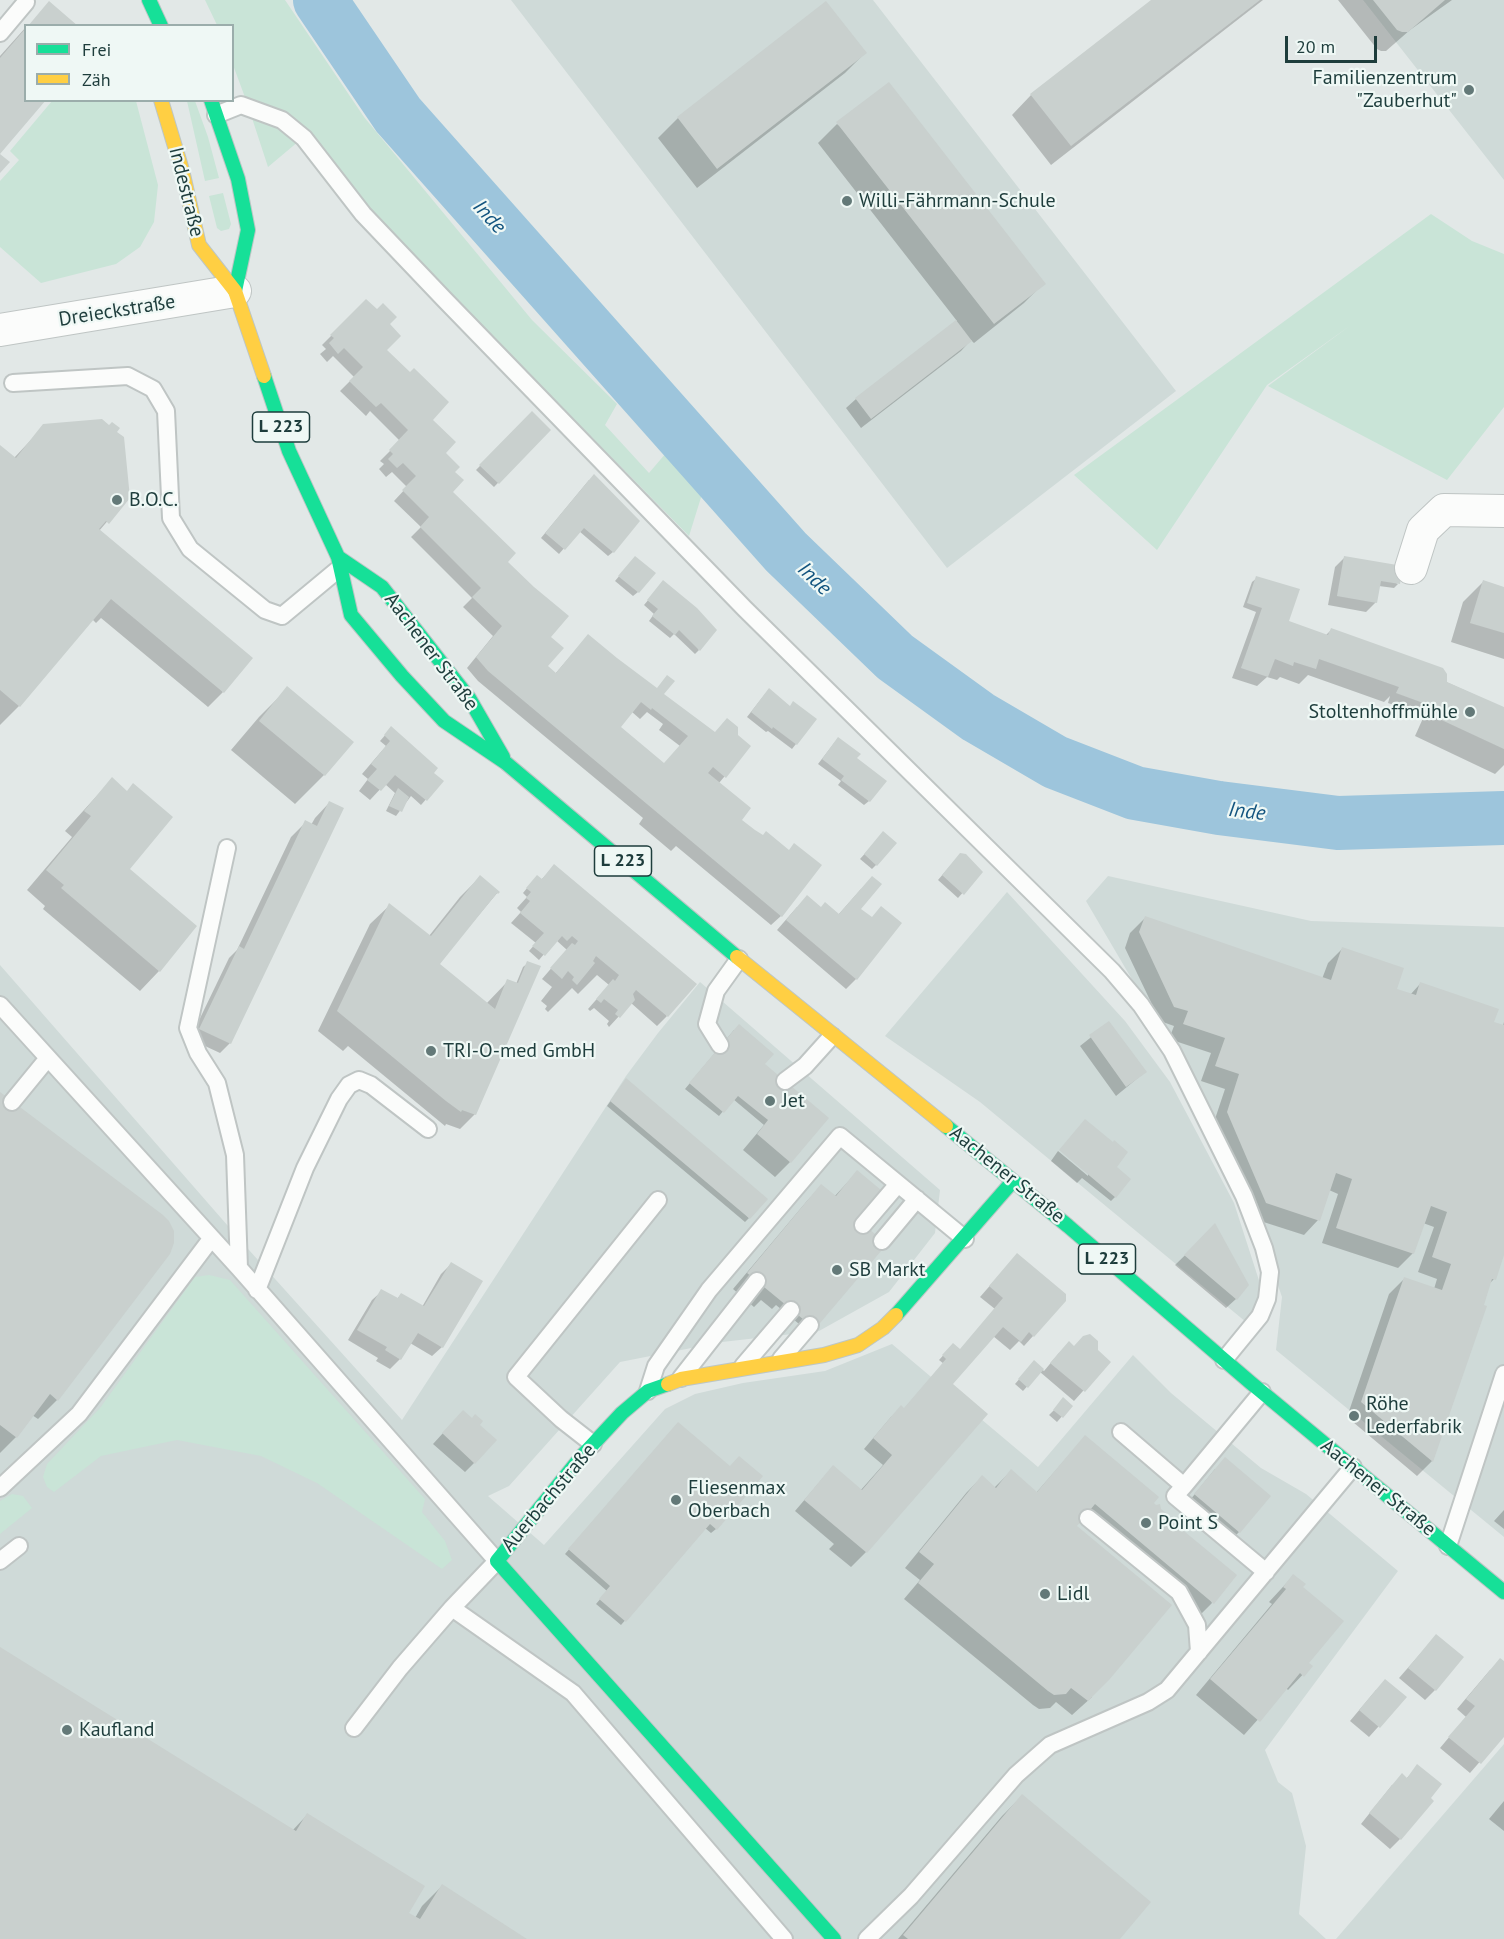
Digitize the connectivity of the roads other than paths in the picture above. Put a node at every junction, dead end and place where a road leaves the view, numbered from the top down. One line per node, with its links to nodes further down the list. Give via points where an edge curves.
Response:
1 (149, 0): 3 (main road)
2 (26, 2): 4 (lane)
3 (160, 24)
4 (0, 33)
5 (162, 102): 7 (main road, Indestraße / L 223, via 199,245)
6 (213, 108): 7 (main road, via 238,179 248,230); 36 (lane, via 241,105 282,120 304,138 363,214 745,609 1112,970 1141,1005 1172,1051 1245,1196 1270,1272 1267,1299 1260,1316)
7 (235, 291): 8 (street, Dreieckstraße); 11 (main road, Aachener Straße / L 223, via 289,451)
8 (0, 330)
9 (14, 383): 11 (lane, via 128,376 153,389 166,411 171,518 190,549 265,610 282,616)
10 (1504, 511): 12 (street, via 1444,510 1423,530)
11 (339, 562): 13 (main road, Aachener Straße / L 223, via 382,587 469,698); 13 (main road, Aachener Straße / L 223, via 351,615 444,721)
12 (1411, 568)
13 (506, 763): 15 (main road, Aachener Straße / L 223)
14 (227, 848): 31 (lane, via 188,1028 217,1083 235,1155)
15 (740, 959): 17 (main road, Aachener Straße / L 223); 18 (lane, via 716,991 707,1024)
16 (0, 1005): 19 (lane)
17 (832, 1036): 20 (lane); 23 (main road, Aachener Straße / L 223)
18 (720, 1045)
19 (48, 1058): 21 (lane); 28 (lane)
20 (785, 1081)
21 (12, 1102)
22 (428, 1129): 33 (lane, via 371,1085 359,1080 349,1085 305,1168)
23 (1013, 1181): 29 (main road, Auerbachstraße); 36 (main road, Aachener Straße / L 223)
24 (898, 1184): 25 (lane); 27 (lane); 41 (lane, via 840,1136 709,1290 656,1366)
25 (916, 1199): 29 (lane); 30 (lane)
26 (658, 1200): 44 (lane, via 516,1377)
27 (863, 1225)
28 (211, 1239): 31 (lane); 47 (lane, via 79,1414)
29 (965, 1239): 37 (main road, Auerbachstraße, via 883,1328 858,1345)
30 (882, 1240)
31 (238, 1268): 33 (lane)
32 (757, 1281): 40 (lane)
33 (257, 1290): 52 (lane)
34 (791, 1310): 38 (lane)
35 (810, 1325): 37 (lane)
36 (1224, 1360): 42 (main road, Aachener Straße / L 223)
37 (778, 1363): 38 (main road, Auerbachstraße)
38 (740, 1369): 40 (main road, Auerbachstraße)
39 (1504, 1374): 50 (lane)
40 (681, 1378): 41 (main road, Auerbachstraße)
41 (648, 1391): 44 (main road, Auerbachstraße)
42 (1262, 1392): 45 (main road, Aachener Straße / L 223); 46 (lane)
43 (1121, 1432): 46 (lane)
44 (593, 1444): 52 (main road, Auerbachstraße)
45 (1353, 1467): 50 (main road, Aachener Straße / L 223); 53 (lane)
46 (1184, 1486): 53 (lane, via 1175,1496)
47 (0, 1488)
48 (1088, 1518): 56 (lane, via 1179,1592 1197,1624)
49 (19, 1546): 51 (lane)
50 (1448, 1546): 54 (main road, Aachener Straße / L 223)
51 (0, 1561)
52 (497, 1561): 55 (lane); 59 (main road, Auerbachstraße)
53 (1266, 1572): 56 (lane)
54 (1504, 1592)
55 (452, 1608): 57 (lane); 58 (lane, via 573,1693)
56 (1199, 1652): 60 (lane, via 1167,1689 1148,1702 1050,1744 1016,1775 911,1896)
57 (354, 1728)
58 (784, 1939)
59 (834, 1939)
60 (867, 1939)

